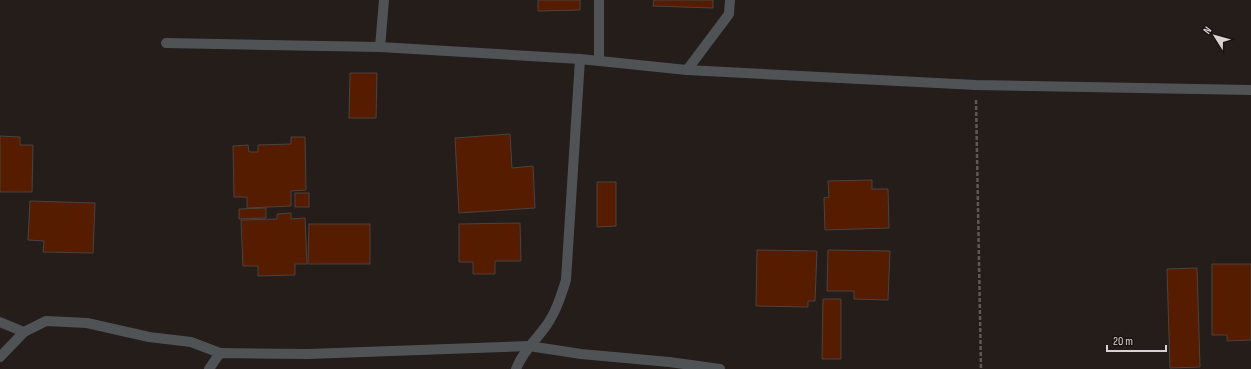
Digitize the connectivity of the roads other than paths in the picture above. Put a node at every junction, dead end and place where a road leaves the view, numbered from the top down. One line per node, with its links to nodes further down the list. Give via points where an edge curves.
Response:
1 (384, 0): 5 (street)
2 (599, 0): 7 (street)
3 (730, 0): 8 (street, via 729,14)
4 (166, 43): 5 (street)
5 (380, 47): 6 (street)
6 (580, 59): 7 (street); 12 (street, via 566,280 558,304 546,325)
7 (599, 61): 8 (street)
8 (687, 70): 9 (street, via 976,85)
9 (1251, 90)
10 (0, 322): 11 (street)
11 (24, 332): 13 (street, via 46,321 86,323 149,337 191,342); 14 (street)
12 (529, 346): 13 (street, via 308,354); 16 (street); 17 (street)
13 (220, 353): 15 (street)
14 (0, 357)
15 (210, 369)
16 (516, 369)
17 (720, 369)

